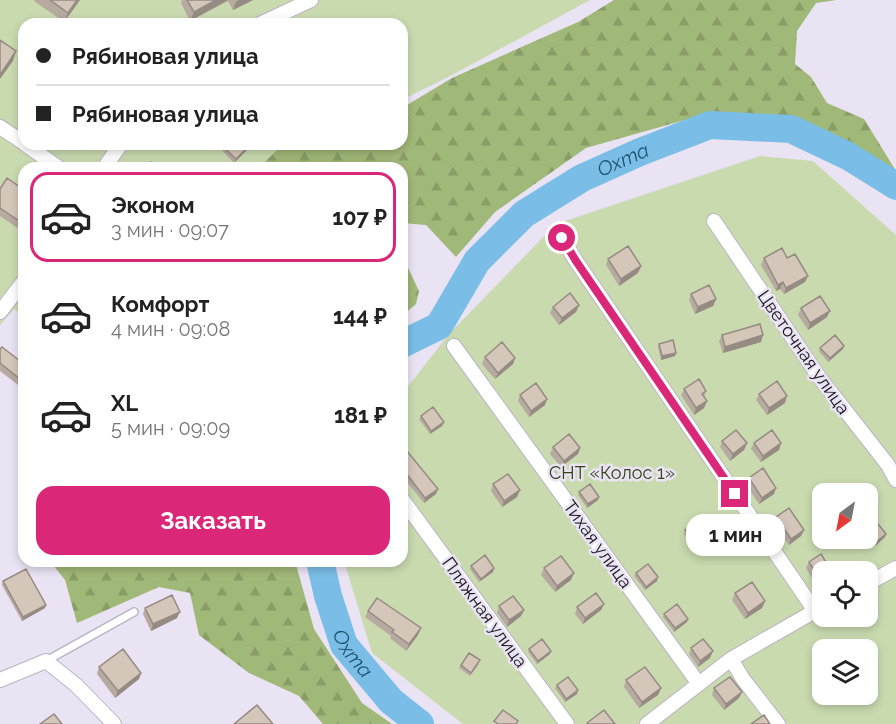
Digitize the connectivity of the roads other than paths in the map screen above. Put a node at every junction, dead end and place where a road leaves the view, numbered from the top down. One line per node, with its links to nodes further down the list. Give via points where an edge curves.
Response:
1 (311, 0): 2 (street)
2 (273, 18)
3 (0, 127): 4 (street)
4 (18, 140)
5 (33, 150): 6 (street)
6 (50, 162)
7 (714, 221): 12 (street, Цветочная улица, via 819,377)
8 (562, 238): 16 (street)
9 (18, 289): 10 (street)
10 (0, 312)
11 (454, 346): 22 (street, Тихая улица)
12 (896, 480)
13 (408, 507): 24 (street, Пляжная улица)
14 (896, 568): 15 (street)
15 (878, 578)
16 (812, 600)
17 (134, 612): 20 (lane)
18 (812, 612): 19 (street)
19 (731, 659): 22 (street); 26 (street, via 742,680)
20 (46, 661): 21 (street); 23 (street)
21 (0, 680)
22 (699, 684): 25 (street)
23 (114, 724)
24 (567, 724)
25 (647, 724)
26 (778, 724)

